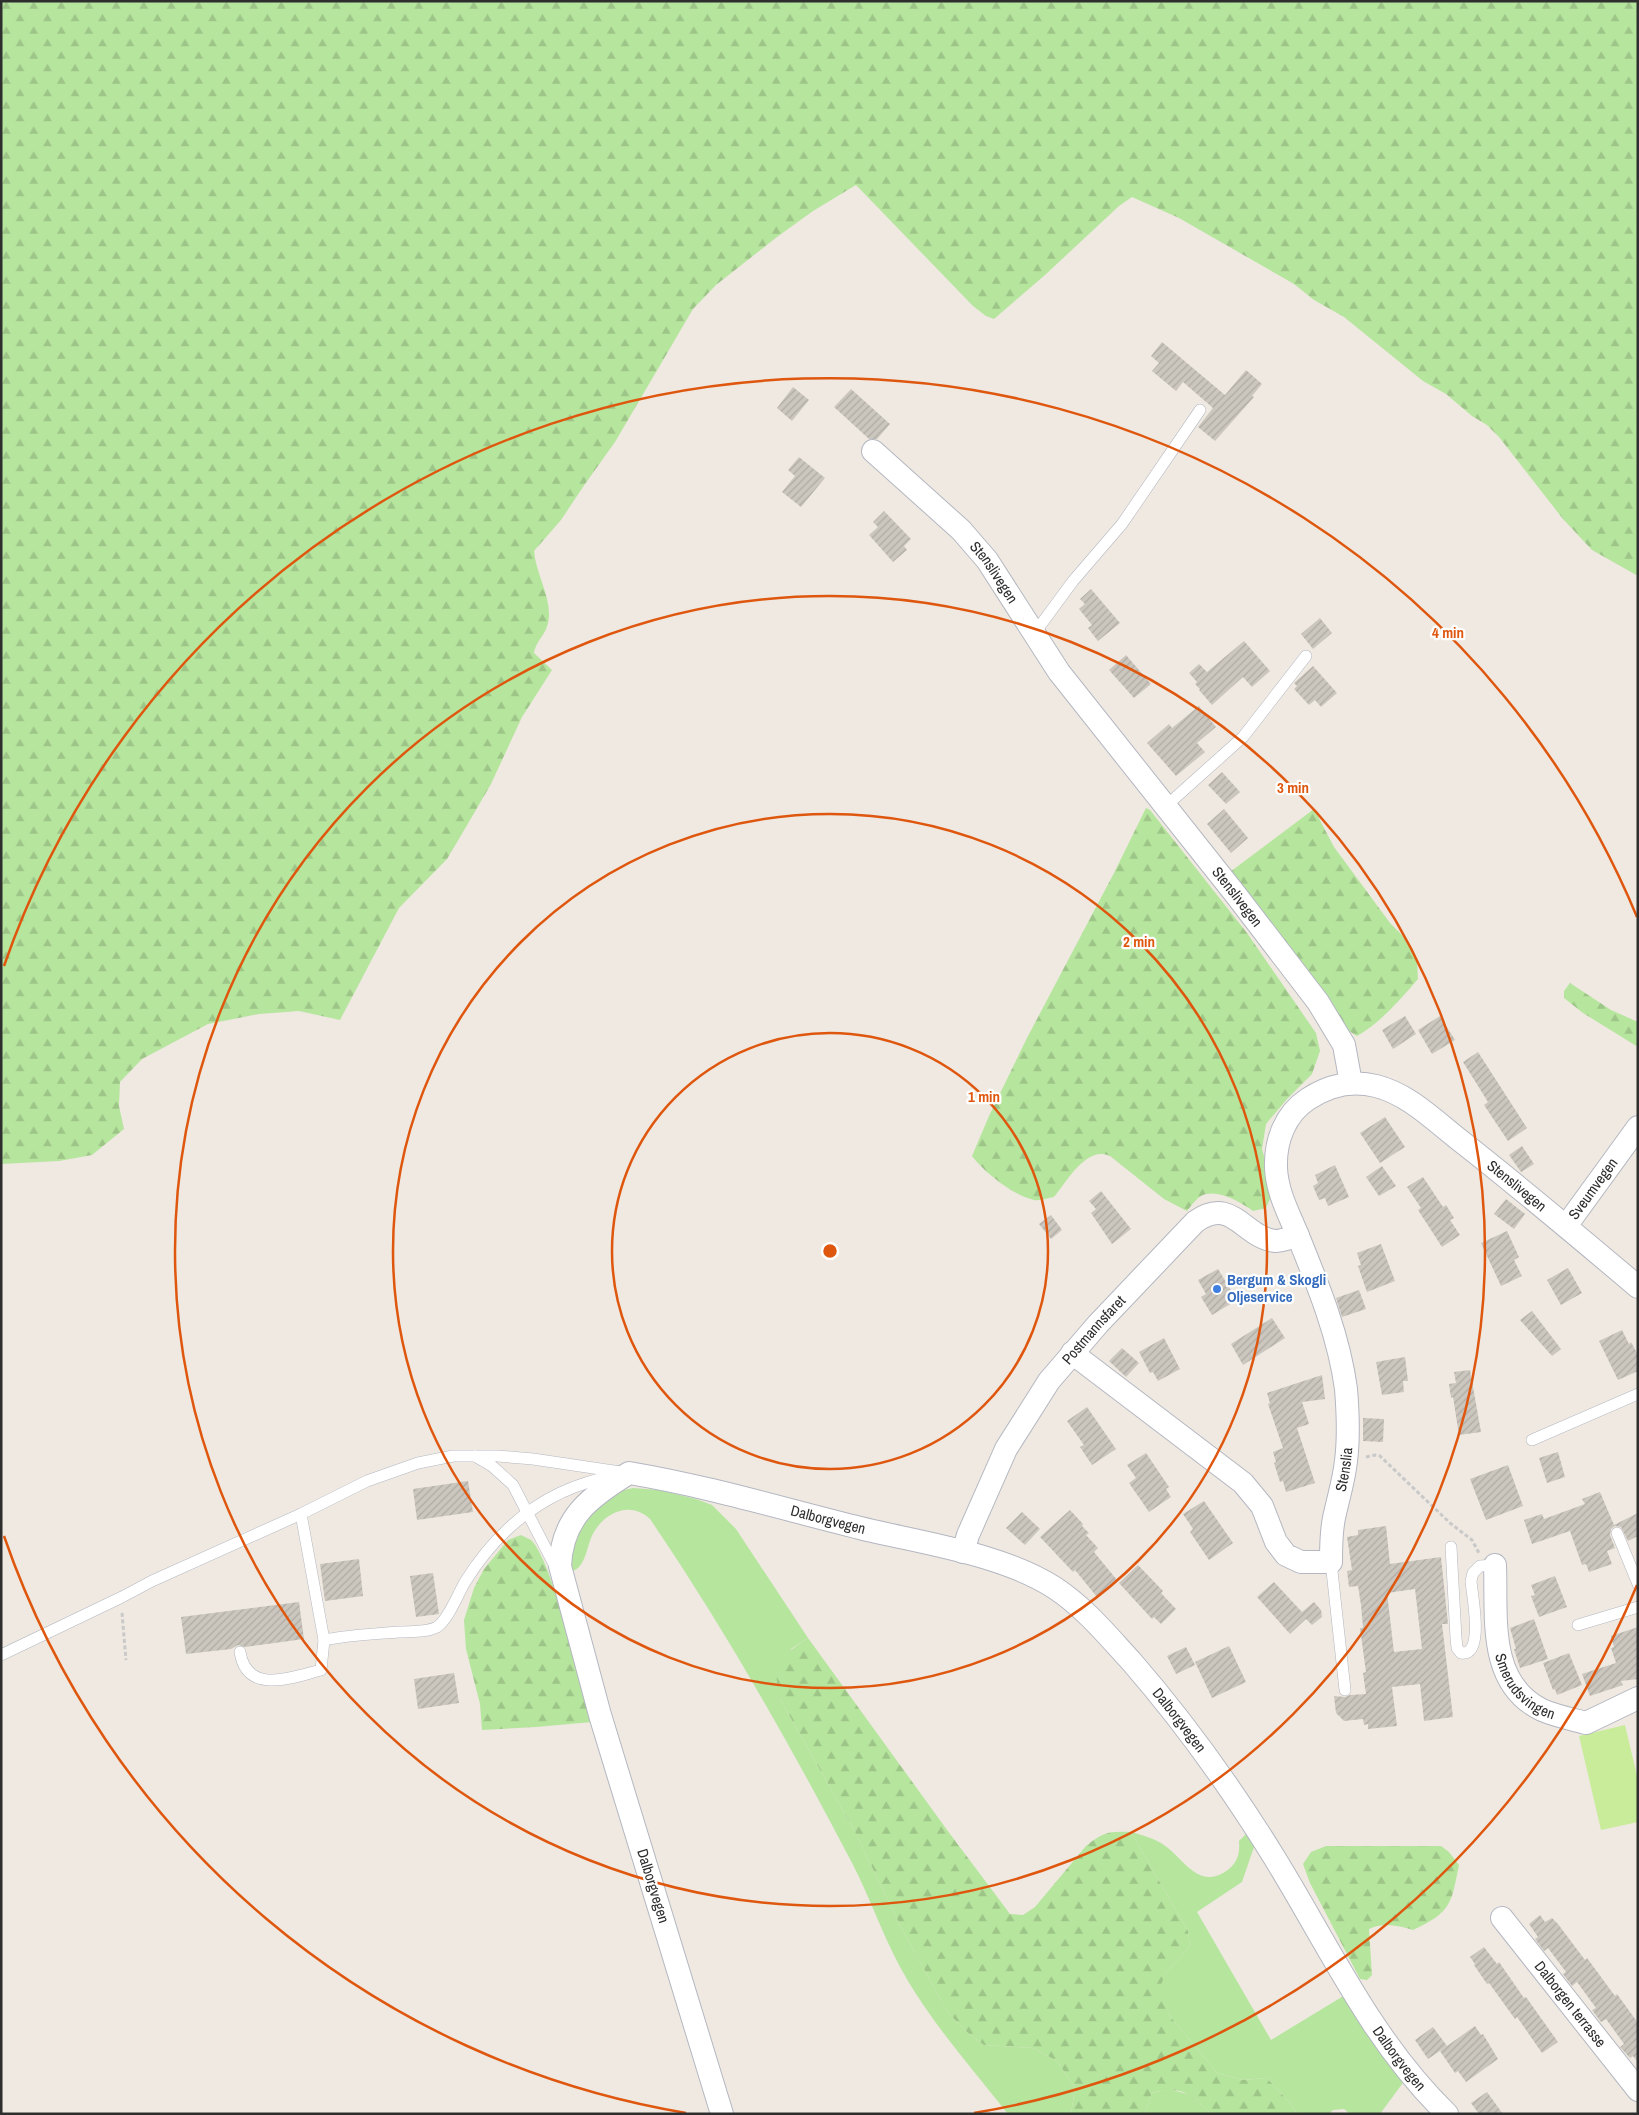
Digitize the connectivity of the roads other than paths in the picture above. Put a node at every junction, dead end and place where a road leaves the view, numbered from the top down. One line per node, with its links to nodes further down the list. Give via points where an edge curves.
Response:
1 (1200, 410): 3 (lane, via 1122,524 1073,581)
2 (873, 450): 3 (street, Stenslivegen, via 975,545)
3 (1034, 634): 5 (street, Stenslivegen, via 1072,690)
4 (1306, 656): 5 (lane, via 1243,737)
5 (1166, 806): 6 (street, Stenslivegen, via 1318,1002 1344,1045)
6 (1351, 1083): 8 (street, Stenslivegen, via 1378,1086 1408,1101); 9 (street, Stenslia, via 1321,1091 1305,1101 1292,1113 1279,1140 1276,1160 1278,1182)
7 (1638, 1127): 8 (street, Sveumvegen)
8 (1566, 1226): 10 (street, Stenslivegen)
9 (1298, 1236): 11 (street, Postmannsfaret, via 1270,1240 1229,1215 1208,1214 1188,1229); 21 (street, Stenslia, via 1342,1362 1347,1406 1346,1462 1334,1519)
10 (1638, 1287)
11 (1072, 1353): 20 (street, Postmannsfaret, via 1038,1397 1006,1449); 21 (street, via 1243,1483 1262,1506 1276,1542 1286,1555 1310,1563)
12 (1638, 1394): 13 (lane)
13 (1532, 1440)
14 (474, 1455): 15 (lane, via 533,1459); 16 (lane, via 504,1476); 17 (lane, via 434,1459 398,1469)
15 (629, 1473): 16 (lane, via 578,1484); 20 (street, Dalborgvegen, via 695,1486); 23 (street, Dalborgvegen, via 595,1495 574,1517 563,1542 560,1566)
16 (528, 1512): 23 (lane); 27 (lane, via 491,1547 437,1627)
17 (301, 1514): 27 (lane); 29 (lane, via 152,1581)
18 (1617, 1533): 24 (lane)
19 (1450, 1547): 22 (lane, via 1457,1648 1461,1653 1470,1651 1475,1642 1471,1581 1476,1569)
20 (963, 1552): 35 (street, Dalborgvegen, via 1017,1569 1055,1589 1087,1613 1176,1714 1267,1846 1374,2027 1406,2070)
21 (1331, 1562): 30 (lane)
22 (1490, 1565): 31 (street, Smerudsvingen, via 1500,1657 1509,1680 1522,1695 1546,1712 1586,1723)
23 (563, 1580): 34 (street, Dalborgvegen, via 600,1715)
24 (1638, 1584)
25 (1638, 1607): 26 (lane)
26 (1578, 1625)
27 (324, 1640): 28 (lane, via 321,1670 280,1680 258,1678 245,1667)
28 (240, 1652)
29 (1, 1655)
30 (1345, 1690)
31 (1638, 1698)
32 (1502, 1918): 33 (street, Dalborgen terrasse)
33 (1638, 2090)
34 (722, 2114)
35 (1447, 2114)

